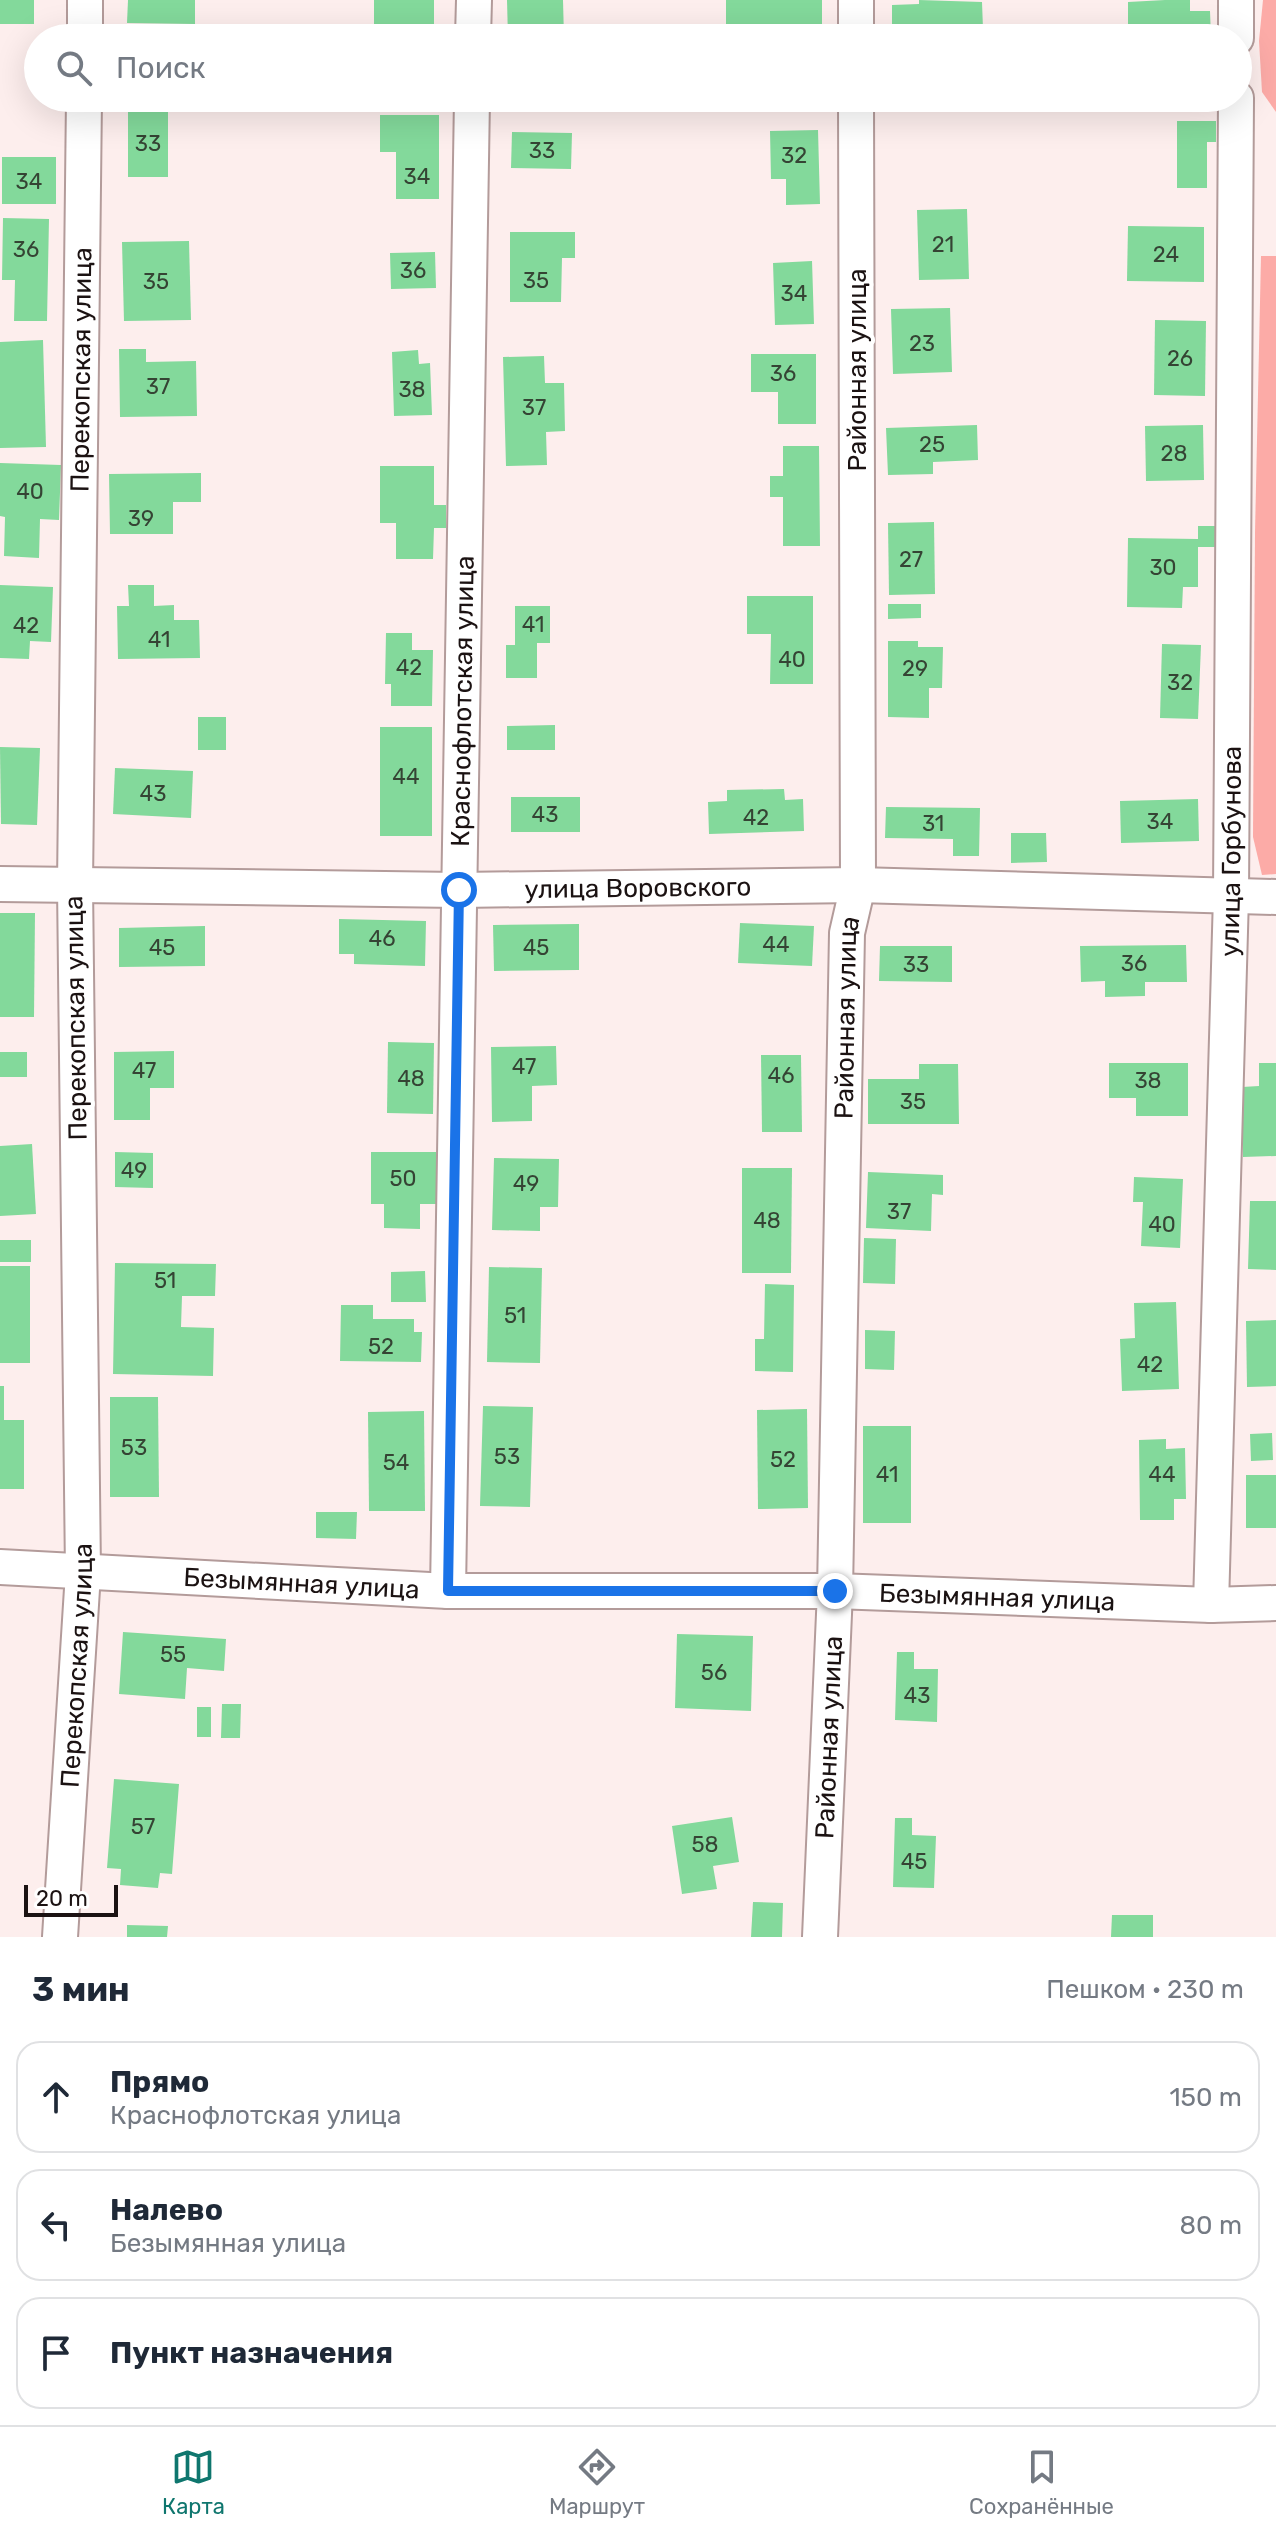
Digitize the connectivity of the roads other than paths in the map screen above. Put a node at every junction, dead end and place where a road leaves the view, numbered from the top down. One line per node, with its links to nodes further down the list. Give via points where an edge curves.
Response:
1 (85, 0): 5 (street)
2 (474, 0): 6 (street)
3 (856, 0): 7 (street)
4 (1236, 0): 8 (street)
5 (85, 24)
6 (473, 24)
7 (856, 24)
8 (1236, 24)
9 (84, 112): 14 (street, Перекопская улица)
10 (472, 112): 16 (street, Краснофлотская улица)
11 (856, 112): 15 (street, Районная улица)
12 (1236, 112): 17 (street, улица Горбунова)
13 (0, 884): 14 (street, улица Воровского)
14 (75, 885): 16 (street, улица Воровского); 20 (street, Перекопская улица)
15 (858, 885): 16 (street, улица Воровского); 17 (street, улица Воровского); 22 (street, Районная улица, via 847,933)
16 (459, 890): 21 (street, Краснофлотская улица)
17 (1231, 896): 18 (street, улица Воровского); 24 (street, улица Горбунова)
18 (1276, 897)
19 (0, 1567): 20 (street, Безымянная улица)
20 (83, 1573): 21 (street, Безымянная улица); 25 (street, Перекопская улица)
21 (448, 1591): 22 (street, Безымянная улица)
22 (835, 1591): 24 (street, Безымянная улица); 26 (street, Районная улица)
23 (1276, 1603): 24 (street, Безымянная улица)
24 (1211, 1605)
25 (60, 1937)
26 (820, 1937)

